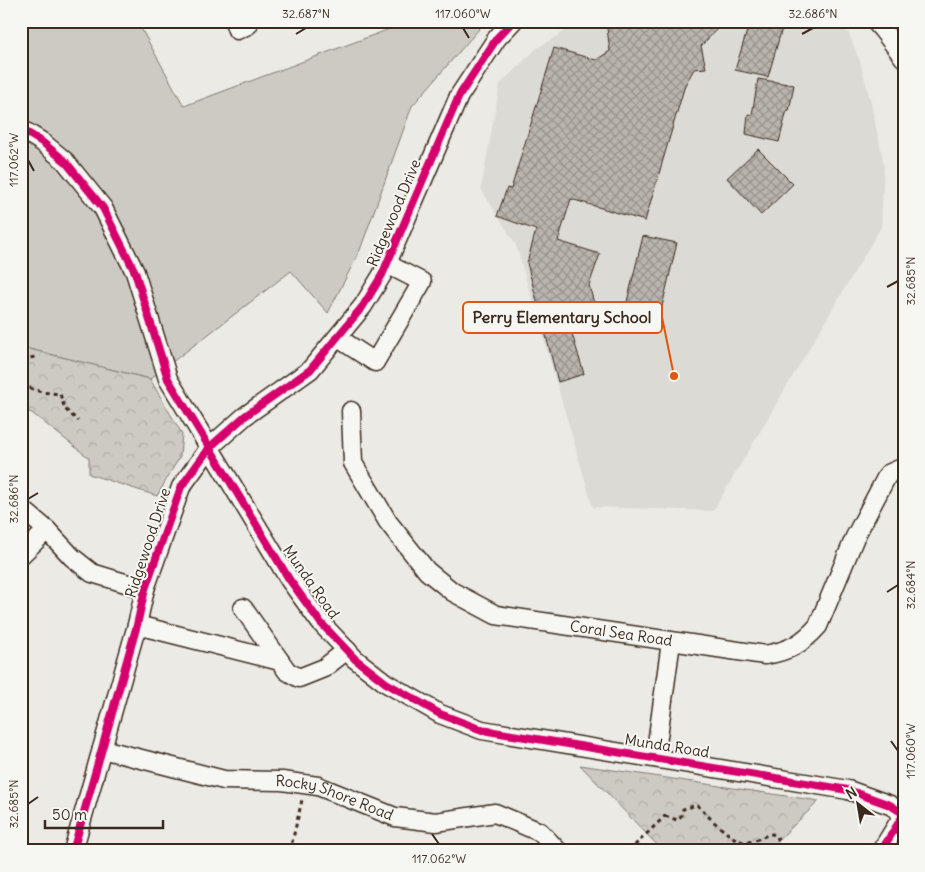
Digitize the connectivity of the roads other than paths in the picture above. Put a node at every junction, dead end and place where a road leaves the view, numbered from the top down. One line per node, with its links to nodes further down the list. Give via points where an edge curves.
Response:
1 (514, 21): 5 (street, Ridgewood Drive, via 497,38 459,96)
2 (875, 21): 3 (street)
3 (904, 58)
4 (21, 129): 8 (street, Munda Road, via 65,161 103,208 135,272 168,379)
5 (387, 264): 6 (street, Ridgewood Drive, via 363,306); 6 (street, via 422,282 375,362)
6 (338, 338): 8 (street, Ridgewood Drive, via 310,370 245,416)
7 (351, 411): 16 (street, Coral Sea Road, via 353,462 388,522 426,571 453,592 496,615)
8 (210, 448): 13 (street, Ridgewood Drive, via 181,486); 17 (street, Munda Road, via 289,579 320,622)
9 (904, 467): 16 (street, Coral Sea Road, via 888,474 855,537 818,626 808,637 794,647 766,655)
10 (21, 508): 11 (street)
11 (47, 530): 12 (street); 13 (street, via 92,573)
12 (21, 555)
13 (145, 589): 15 (street, Ridgewood Drive)
14 (243, 608): 18 (street)
15 (137, 624): 18 (street); 19 (street, Ridgewood Drive)
16 (671, 642): 20 (street)
17 (347, 650): 18 (street, via 324,668 299,678 287,671); 20 (street, Munda Road, via 386,683 440,714 482,730)
18 (280, 661)
19 (102, 749): 22 (street, Ridgewood Drive); 23 (street, Rocky Shore Road, via 224,780 282,781 318,786 396,817 436,822 495,813 540,832)
20 (655, 758): 21 (street, Munda Road, via 848,790 890,805)
21 (904, 814): 24 (street)
22 (73, 851)
23 (558, 851)
24 (881, 851)

